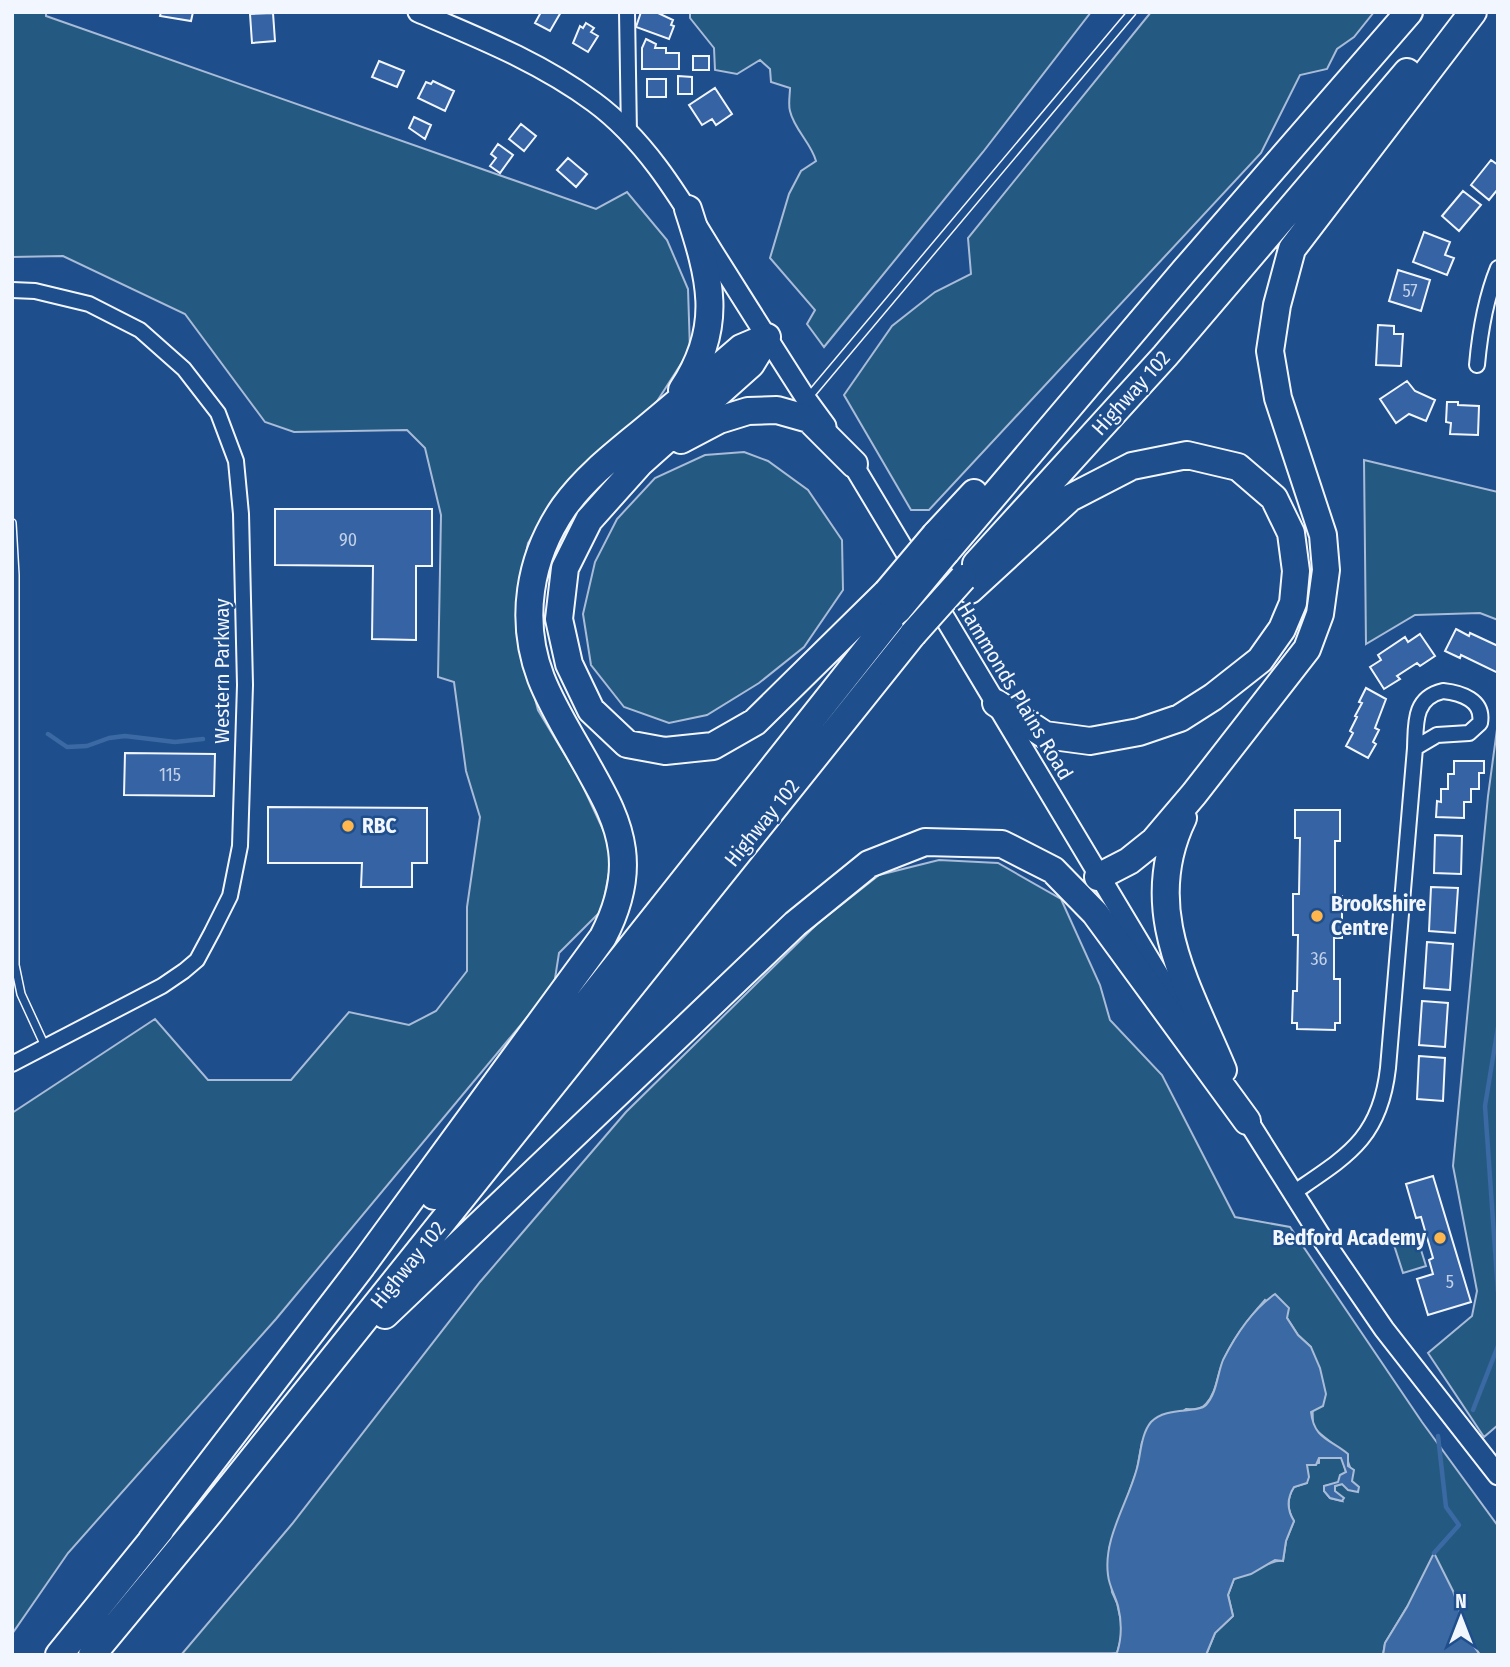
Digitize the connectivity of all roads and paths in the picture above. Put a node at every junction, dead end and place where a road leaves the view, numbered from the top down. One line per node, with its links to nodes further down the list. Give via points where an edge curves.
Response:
1 (418, 12): 7 (main road, Hammonds Plains Road, via 513,52 595,103)
2 (627, 12): 7 (street)
3 (1132, 12): 13 (lane)
4 (1409, 12): 19 (highway, Highway 102, bridge)
5 (1458, 12): 18 (highway, Highway 102)
6 (1473, 12): 22 (highway, via 1292,249 1270,351 1278,398 1323,535 1326,569 1320,614 1307,649)
7 (629, 134): 8 (main road, Hammonds Plains Road)
8 (688, 209): 11 (main road, Hammonds Plains Road); 14 (highway, via 709,282 709,312 695,370)
9 (1498, 268): 12 (street, via 1480,326)
10 (12, 290): 24 (street, Western Parkway, via 89,304 140,330 184,369 223,425 236,461 241,514 243,778 240,846 230,896 197,960 184,971)
11 (767, 337): 13 (main road, Hammonds Plains Road); 14 (highway, via 741,348); 15 (highway, via 751,364)
12 (1476, 365)
13 (807, 400): 16 (main road, Hammonds Plains Road)
14 (669, 409): 30 (highway, via 595,471 563,509 540,550 530,594 530,633 541,677 613,815 621,843 621,885 607,928 362,1266)
15 (640, 463): 16 (highway, via 719,420 748,411 777,410 810,419); 19 (highway, via 589,520 565,568 559,619 569,664 591,710 627,744 666,751 713,746 755,722)
16 (854, 464): 20 (main road, Hammonds Plains Road)
17 (12, 523): 24 (lane, via 15,965 21,994)
18 (966, 584): 20 (highway, via 1070,498 1132,466 1187,455 1238,467 1273,498 1291,534 1296,570 1293,603 1282,629 1260,660 1180,718 1090,741 1045,735); 28 (highway, Highway 102, bridge, via 849,715)
19 (892, 601): 30 (highway, Highway 102, via 471,1150)
20 (996, 703): 23 (main road, Hammonds Plains Road)
21 (1415, 748): 21 (street, via 1437,736 1473,731 1481,718 1479,708 1456,693 1430,696 1416,713); 27 (street, via 1383,1100 1375,1121 1350,1153)
22 (1194, 794): 23 (highway, via 1154,841); 26 (highway, via 1173,839 1165,877 1166,921 1179,965)
23 (1098, 877): 26 (main road, Hammonds Plains Road)
24 (46, 1046): 25 (street, Western Parkway)
25 (12, 1065)
26 (1244, 1115): 27 (main road, Hammonds Plains Road); 28 (highway, via 1095,913 1053,870 1003,844 925,842 869,864 795,924)
27 (1293, 1194): 29 (main road, Hammonds Plains Road, via 1384,1329)
28 (310, 1387): 32 (highway, Highway 102)
29 (1495, 1465)
30 (151, 1541): 31 (highway, Highway 102)
31 (59, 1655)
32 (92, 1655)

